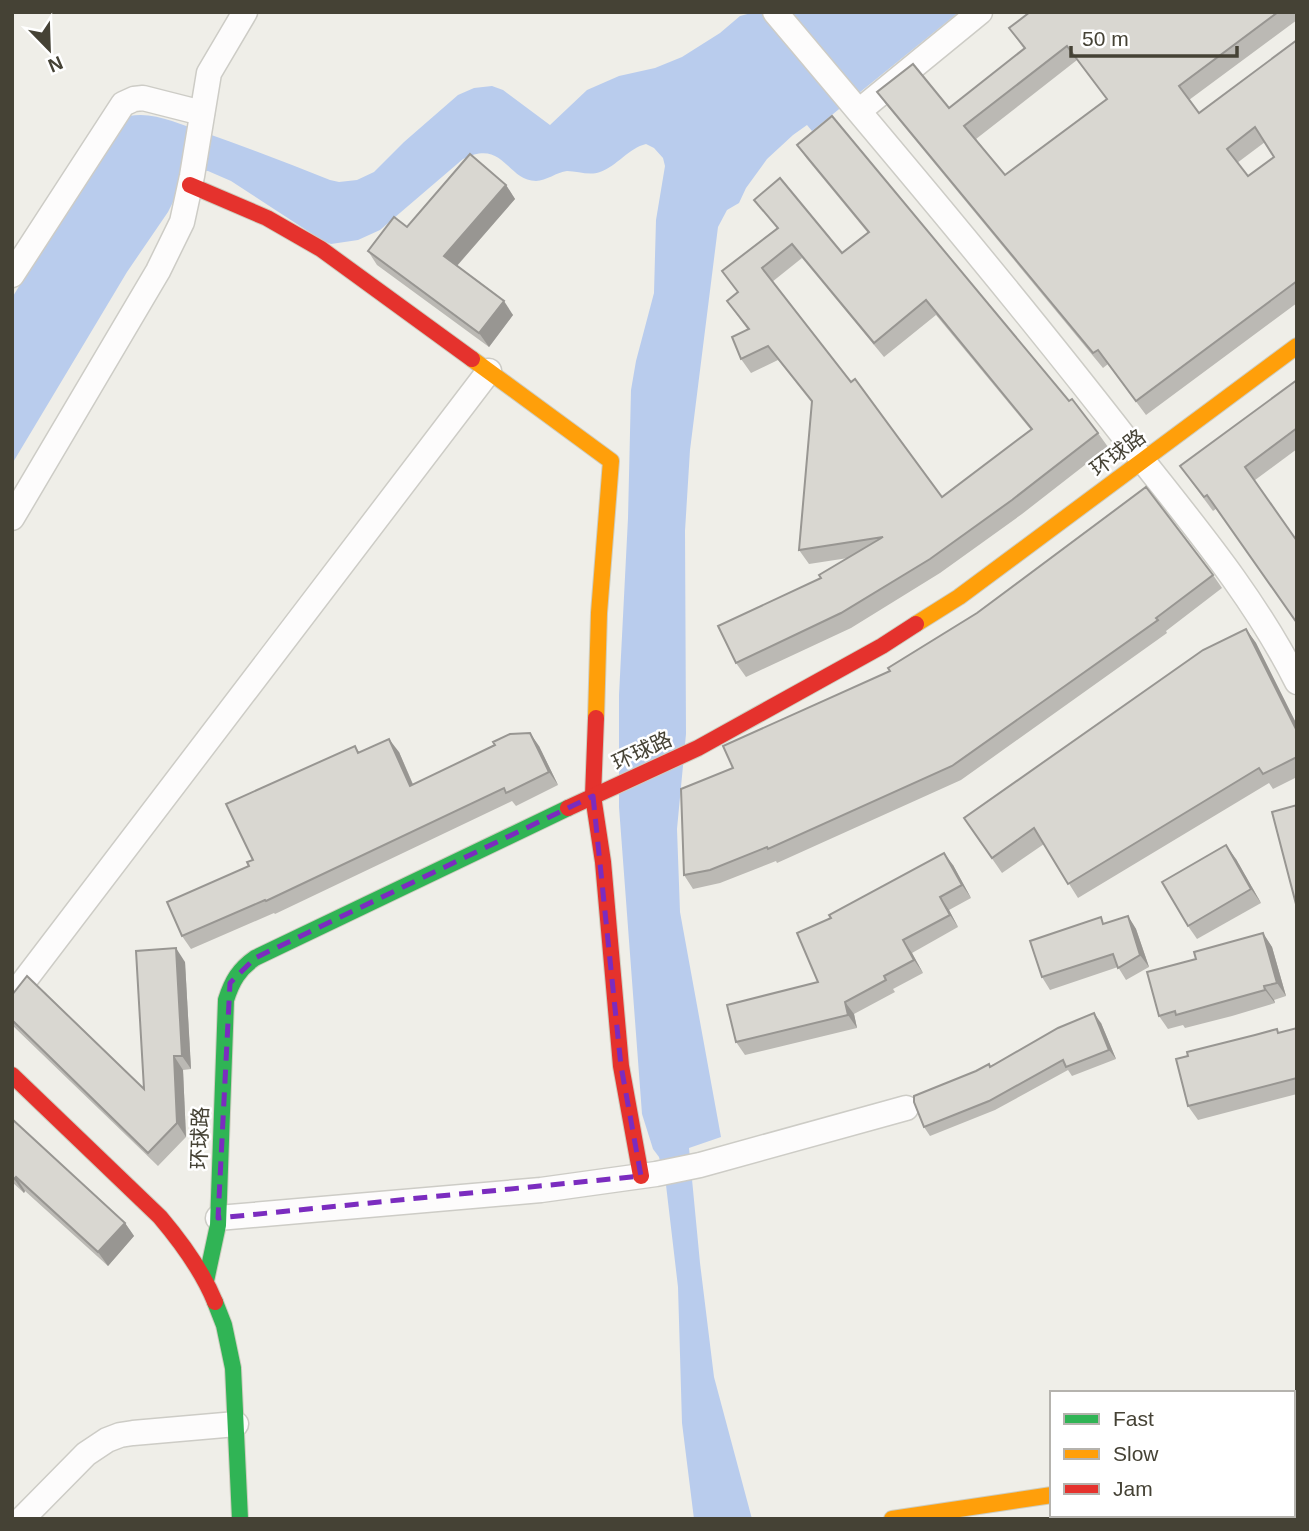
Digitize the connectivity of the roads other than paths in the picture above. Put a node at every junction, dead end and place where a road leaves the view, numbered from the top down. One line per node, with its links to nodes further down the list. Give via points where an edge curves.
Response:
1 (245, 12): 5 (street, via 209,73)
2 (775, 12): 4 (street)
3 (980, 12): 4 (street)
4 (858, 109): 10 (street)
5 (201, 117): 6 (street); 7 (street, via 143,98 123,104)
6 (191, 181): 9 (street, via 321,249); 11 (street, via 182,222 158,271)
7 (12, 275)
8 (1297, 346): 10 (street, 环球路)
9 (489, 371): 13 (street, via 611,461 599,613); 14 (street)
10 (1143, 460): 12 (street, via 1240,587); 13 (street, 环球路, via 958,597 882,646 698,748)
11 (12, 518)
12 (1297, 682)
13 (598, 794): 17 (street, via 621,1066); 18 (street, 环球路, via 255,958 235,975 226,1000)
14 (12, 997)
15 (12, 1075): 19 (street, via 160,1217)
16 (906, 1108): 17 (street)
17 (648, 1175): 18 (street, via 541,1190)
18 (218, 1218): 19 (street, 环球路)
19 (206, 1281): 20 (street, via 230,1346)
20 (236, 1424): 22 (street, via 133,1433 107,1440 86,1454); 23 (street)
21 (1050, 1495): 24 (street)
22 (22, 1519)
23 (240, 1519)
24 (891, 1519)

